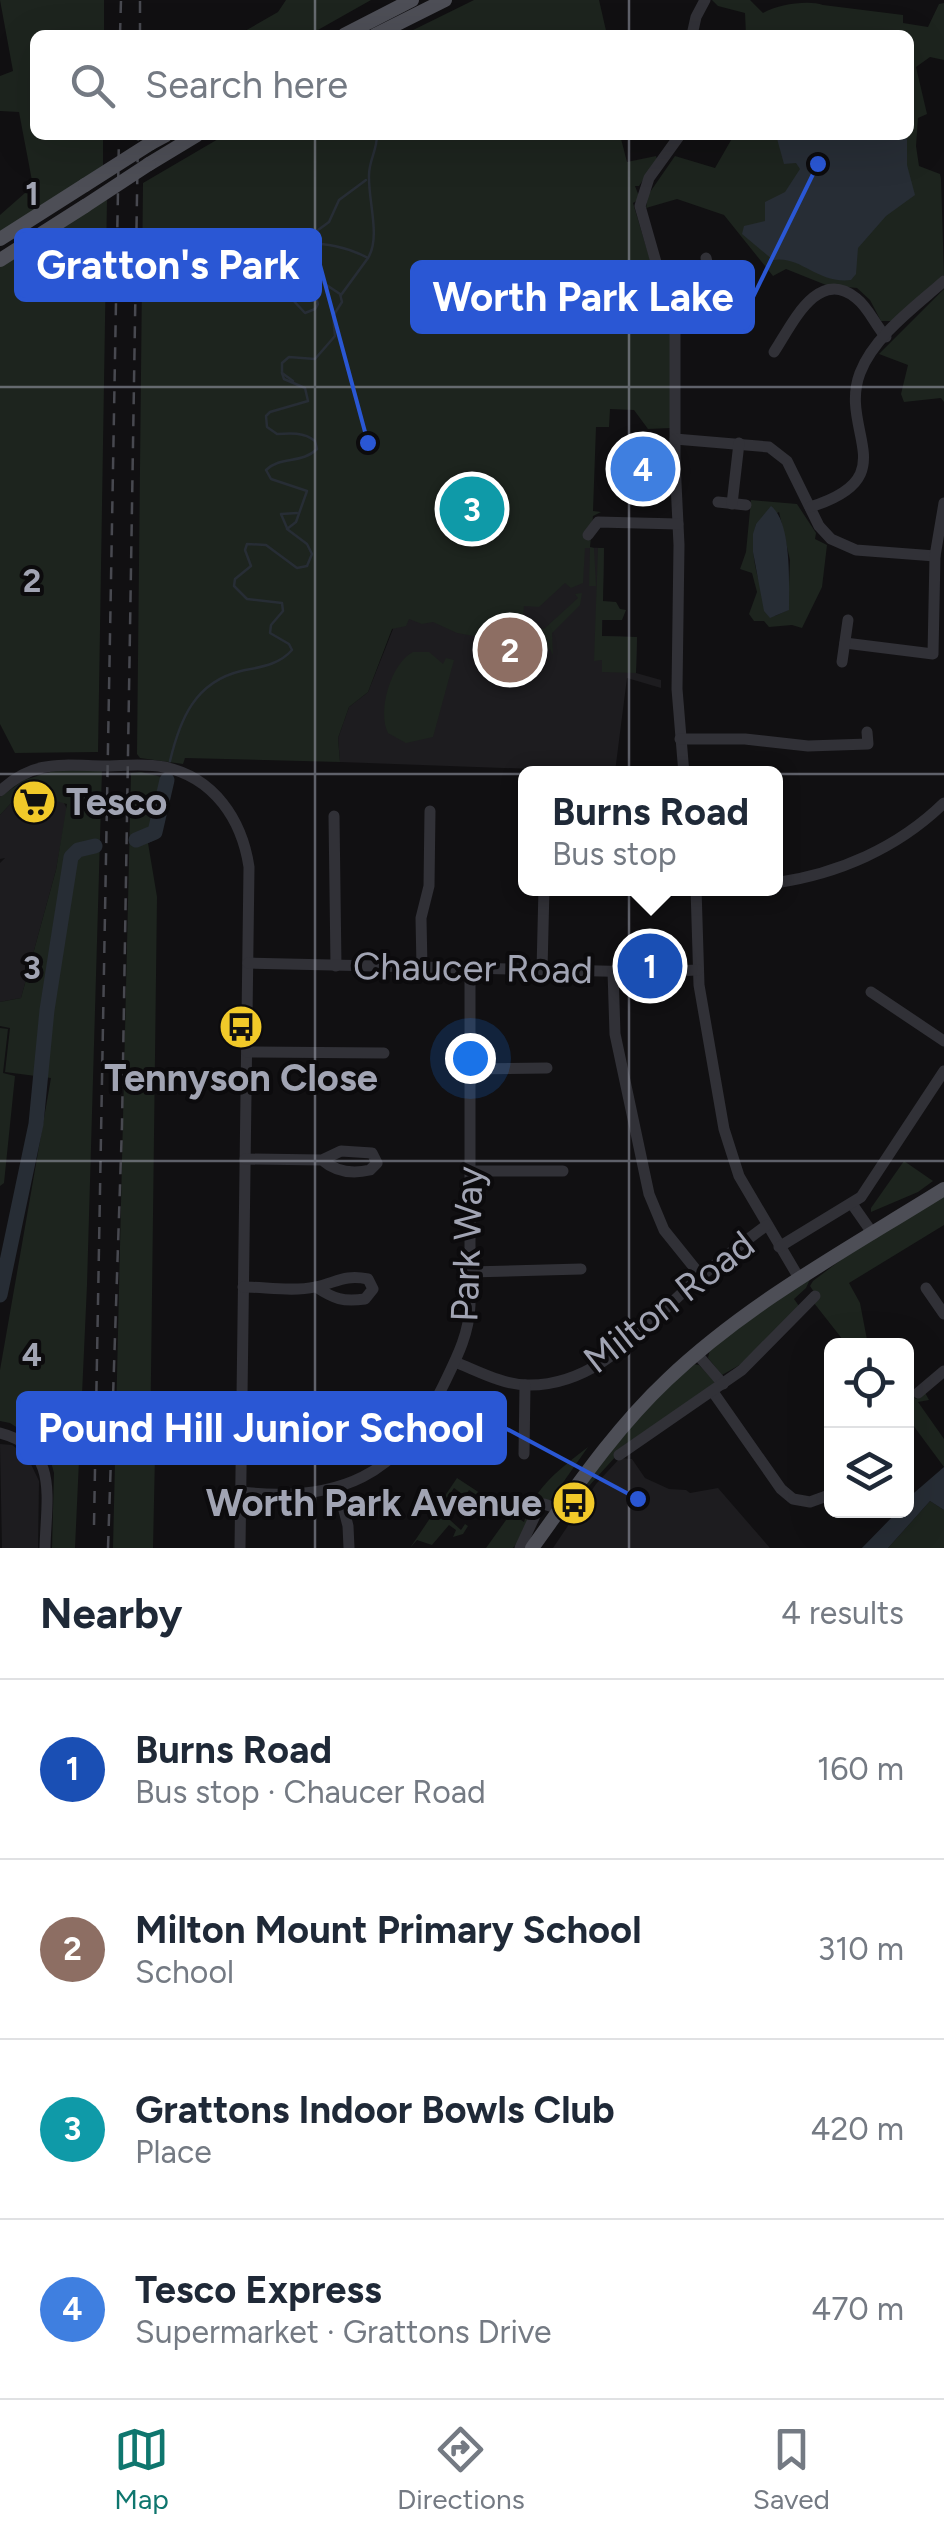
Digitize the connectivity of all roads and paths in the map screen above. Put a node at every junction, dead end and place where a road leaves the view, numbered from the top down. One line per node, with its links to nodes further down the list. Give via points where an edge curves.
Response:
1 (412, 0): 4 (main road)
2 (445, 0): 5 (main road)
3 (699, 1): 6 (street)
4 (354, 30)
5 (385, 30)
6 (693, 30)
7 (157, 140): 10 (main road, bridge)
8 (189, 140): 12 (main road, bridge)
9 (676, 140): 14 (street, via 649,178 640,206)
10 (0, 239)
11 (706, 258): 14 (street, via 706,296)
12 (0, 260)
13 (944, 281): 15 (street)
14 (671, 310): 17 (street)
15 (886, 336): 16 (street, via 853,296 829,289 807,303); 21 (street, via 857,384 860,472 845,493)
16 (774, 352)
17 (675, 439): 18 (street); 22 (street)
18 (739, 444): 20 (street, via 725,503); 21 (street, via 778,452)
19 (944, 503): 24 (street)
20 (746, 505)
21 (810, 506): 24 (street, via 824,532 841,544)
22 (678, 524): 23 (street, via 598,522); 29 (street)
23 (588, 535)
24 (936, 556): 27 (street)
25 (848, 620): 26 (street)
26 (845, 643): 27 (street); 28 (street)
27 (938, 654)
28 (842, 662)
29 (680, 740): 30 (street); 31 (street)
30 (868, 742)
31 (683, 766)
32 (0, 791): 39 (street, via 37,768 65,763 161,766 203,784 236,820 247,851)
33 (944, 803): 36 (street, via 864,858)
34 (430, 811): 41 (street)
35 (334, 816): 40 (street)
36 (783, 881)
37 (544, 896): 43 (street)
38 (696, 896): 44 (street)
39 (248, 963): 40 (street, Chaucer Road); 48 (street)
40 (336, 966): 41 (street, Chaucer Road)
41 (422, 967): 42 (street, Chaucer Road)
42 (470, 968): 43 (street, Chaucer Road); 51 (street, Park Way)
43 (542, 970): 45 (street, Chaucer Road)
44 (698, 970): 45 (street, Chaucer Road); 59 (street, via 727,1141)
45 (613, 971): 64 (street, via 615,1034 649,1194 664,1230)
46 (871, 992): 47 (street)
47 (944, 1041)
48 (247, 1052): 49 (street); 53 (street)
49 (384, 1053)
50 (547, 1068): 51 (street)
51 (470, 1069): 55 (street, Park Way)
52 (944, 1071): 58 (street)
53 (245, 1159): 54 (street); 66 (street)
54 (322, 1160)
55 (470, 1171): 56 (street); 63 (street, Park Way)
56 (563, 1171)
57 (944, 1189): 60 (main road)
58 (852, 1204): 60 (street); 61 (street)
59 (767, 1225): 61 (street); 64 (street, Milton Road)
60 (873, 1234): 65 (main road)
61 (779, 1247): 65 (street)
62 (580, 1269): 63 (street)
63 (470, 1272): 74 (street, Park Way, via 469,1323)
64 (701, 1276): 77 (street, Milton Road, via 610,1357 562,1381)
65 (799, 1278): 73 (main road)
66 (243, 1287): 67 (street); 85 (street)
67 (316, 1288)
68 (926, 1288): 70 (street)
69 (815, 1296): 78 (street)
70 (934, 1300): 71 (street); 72 (street)
71 (922, 1308)
72 (944, 1314)
73 (697, 1354): 78 (street); 87 (main road, via 629,1420)
74 (455, 1362): 77 (street, Milton Road); 84 (street, Park Way, via 424,1422 400,1451 376,1471)
75 (944, 1371): 76 (street)
76 (932, 1380): 79 (street); 80 (street)
77 (525, 1385): 82 (street)
78 (718, 1388): 83 (street); 86 (street, via 787,1494 810,1502)
79 (918, 1393)
80 (942, 1394)
81 (0, 1433): 88 (street, via 31,1447 44,1467)
82 (524, 1454)
83 (619, 1455)
84 (338, 1487): 85 (street, Park Way, via 292,1496); 90 (street)
85 (241, 1492): 89 (street)
86 (824, 1497)
87 (559, 1510): 91 (street, via 539,1507); 92 (main road)
88 (45, 1548)
89 (240, 1548)
90 (349, 1548)
91 (520, 1548)
92 (532, 1548)

